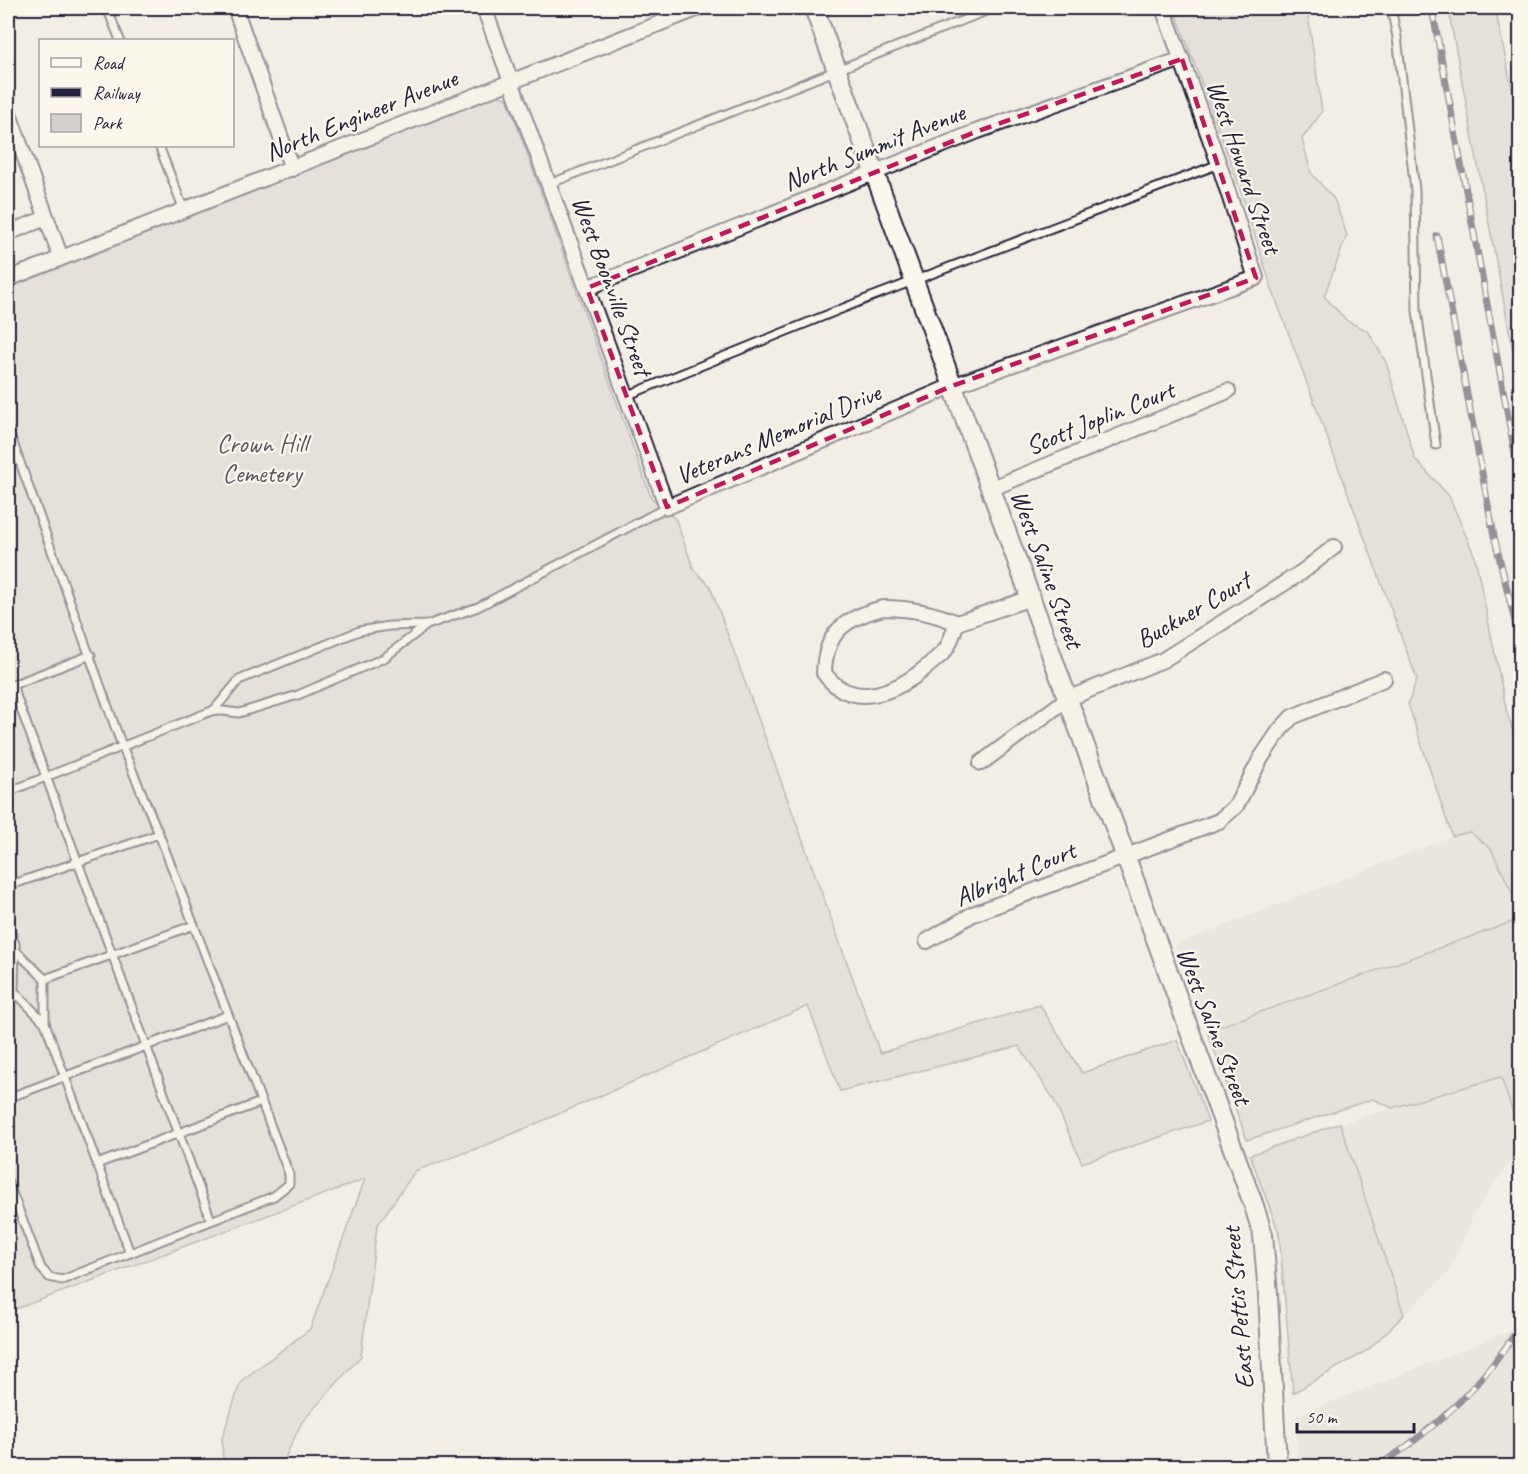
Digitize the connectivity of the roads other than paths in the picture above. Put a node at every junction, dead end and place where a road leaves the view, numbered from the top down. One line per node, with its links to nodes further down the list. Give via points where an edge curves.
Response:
1 (107, 8): 9 (lane)
2 (235, 8): 16 (street)
3 (484, 8): 12 (street, West Boonville Street)
4 (699, 8): 12 (street, North Engineer Avenue)
5 (814, 8): 11 (street, West Saline Street)
6 (994, 8): 11 (lane)
7 (1163, 8): 10 (street, West Howard Street)
8 (1391, 8): 32 (lane, via 1415,190 1418,310)
9 (120, 39)
10 (1182, 59): 15 (street, West Howard Street); 17 (street, North Summit Avenue, via 978,131)
11 (836, 69): 17 (street, West Saline Street); 18 (lane)
12 (512, 81): 16 (street, North Engineer Avenue); 18 (street, West Boonville Street)
13 (8, 111): 20 (street)
14 (159, 147): 19 (lane)
15 (1219, 164): 24 (lane); 26 (street, West Howard Street, via 1256,279)
16 (292, 169): 19 (street, North Engineer Avenue)
17 (874, 173): 24 (street, West Saline Street); 25 (street, North Summit Avenue)
18 (549, 184): 25 (street, West Boonville Street)
19 (184, 211): 22 (street, North Engineer Avenue)
20 (46, 218): 21 (street); 22 (street)
21 (8, 232)
22 (61, 258): 23 (street, North Engineer Avenue)
23 (8, 279)
24 (913, 281): 27 (street, West Saline Street); 29 (lane)
25 (587, 288): 29 (street, West Boonville Street)
26 (1159, 313): 27 (street, Veterans Memorial Drive)
27 (952, 386): 33 (street, West Saline Street); 34 (street, Veterans Memorial Drive)
28 (1228, 391): 33 (street, Scott Joplin Court)
29 (626, 396): 34 (street, West Boonville Street)
30 (8, 429): 31 (lane)
31 (9, 440): 39 (lane)
32 (1436, 445)
33 (990, 489): 36 (street, West Saline Street)
34 (667, 507): 38 (lane, Veterans Memorial Drive, via 478,607)
35 (1334, 547): 42 (street, Buckner Court, via 1238,614 1162,660)
36 (1031, 598): 37 (street); 42 (street, West Saline Street)
37 (957, 624): 37 (street, via 935,613 905,608 883,608 862,614 847,621 828,642 824,673 832,684 853,693 876,695 894,690 945,651)
38 (427, 625): 43 (lane, Veterans Memorial Drive, via 384,658 298,695 239,713); 43 (lane, Veterans Memorial Drive, via 359,631 239,680)
39 (91, 655): 41 (lane); 44 (lane)
40 (1384, 679): 49 (street, Albright Court, via 1292,717 1261,759 1236,806 1219,821)
41 (10, 686): 46 (lane)
42 (1067, 699): 45 (street, Buckner Court); 49 (street, West Saline Street)
43 (214, 710): 44 (lane, Veterans Memorial Drive)
44 (122, 746): 46 (lane, Veterans Memorial Drive); 48 (lane)
45 (981, 763)
46 (46, 777): 47 (lane, Veterans Memorial Drive); 50 (lane)
47 (8, 792)
48 (159, 834): 50 (lane); 52 (lane)
49 (1124, 856): 54 (street, Albright Court, via 973,914); 66 (street, West Saline Street)
50 (78, 862): 51 (lane); 56 (lane)
51 (8, 886)
52 (194, 925): 56 (lane); 59 (lane)
53 (8, 926): 55 (lane)
54 (927, 941)
55 (15, 950): 57 (lane); 58 (lane)
56 (113, 955): 57 (lane); 61 (lane)
57 (45, 979): 60 (lane)
58 (11, 992): 60 (lane)
59 (228, 1015): 61 (lane); 64 (lane)
60 (45, 1023): 62 (lane)
61 (147, 1046): 62 (lane); 65 (lane)
62 (65, 1077): 63 (lane); 67 (lane)
63 (8, 1098)
64 (261, 1102): 65 (lane); 69 (lane, via 289,1174 289,1184 274,1196)
65 (179, 1133): 67 (lane); 69 (lane)
66 (1233, 1149): 71 (street, East Pettis Street, via 1263,1235)
67 (97, 1164): 70 (lane)
68 (8, 1182): 70 (lane, via 41,1268 49,1277 62,1280)
69 (211, 1220): 70 (lane)
70 (130, 1253)
71 (1277, 1467)

